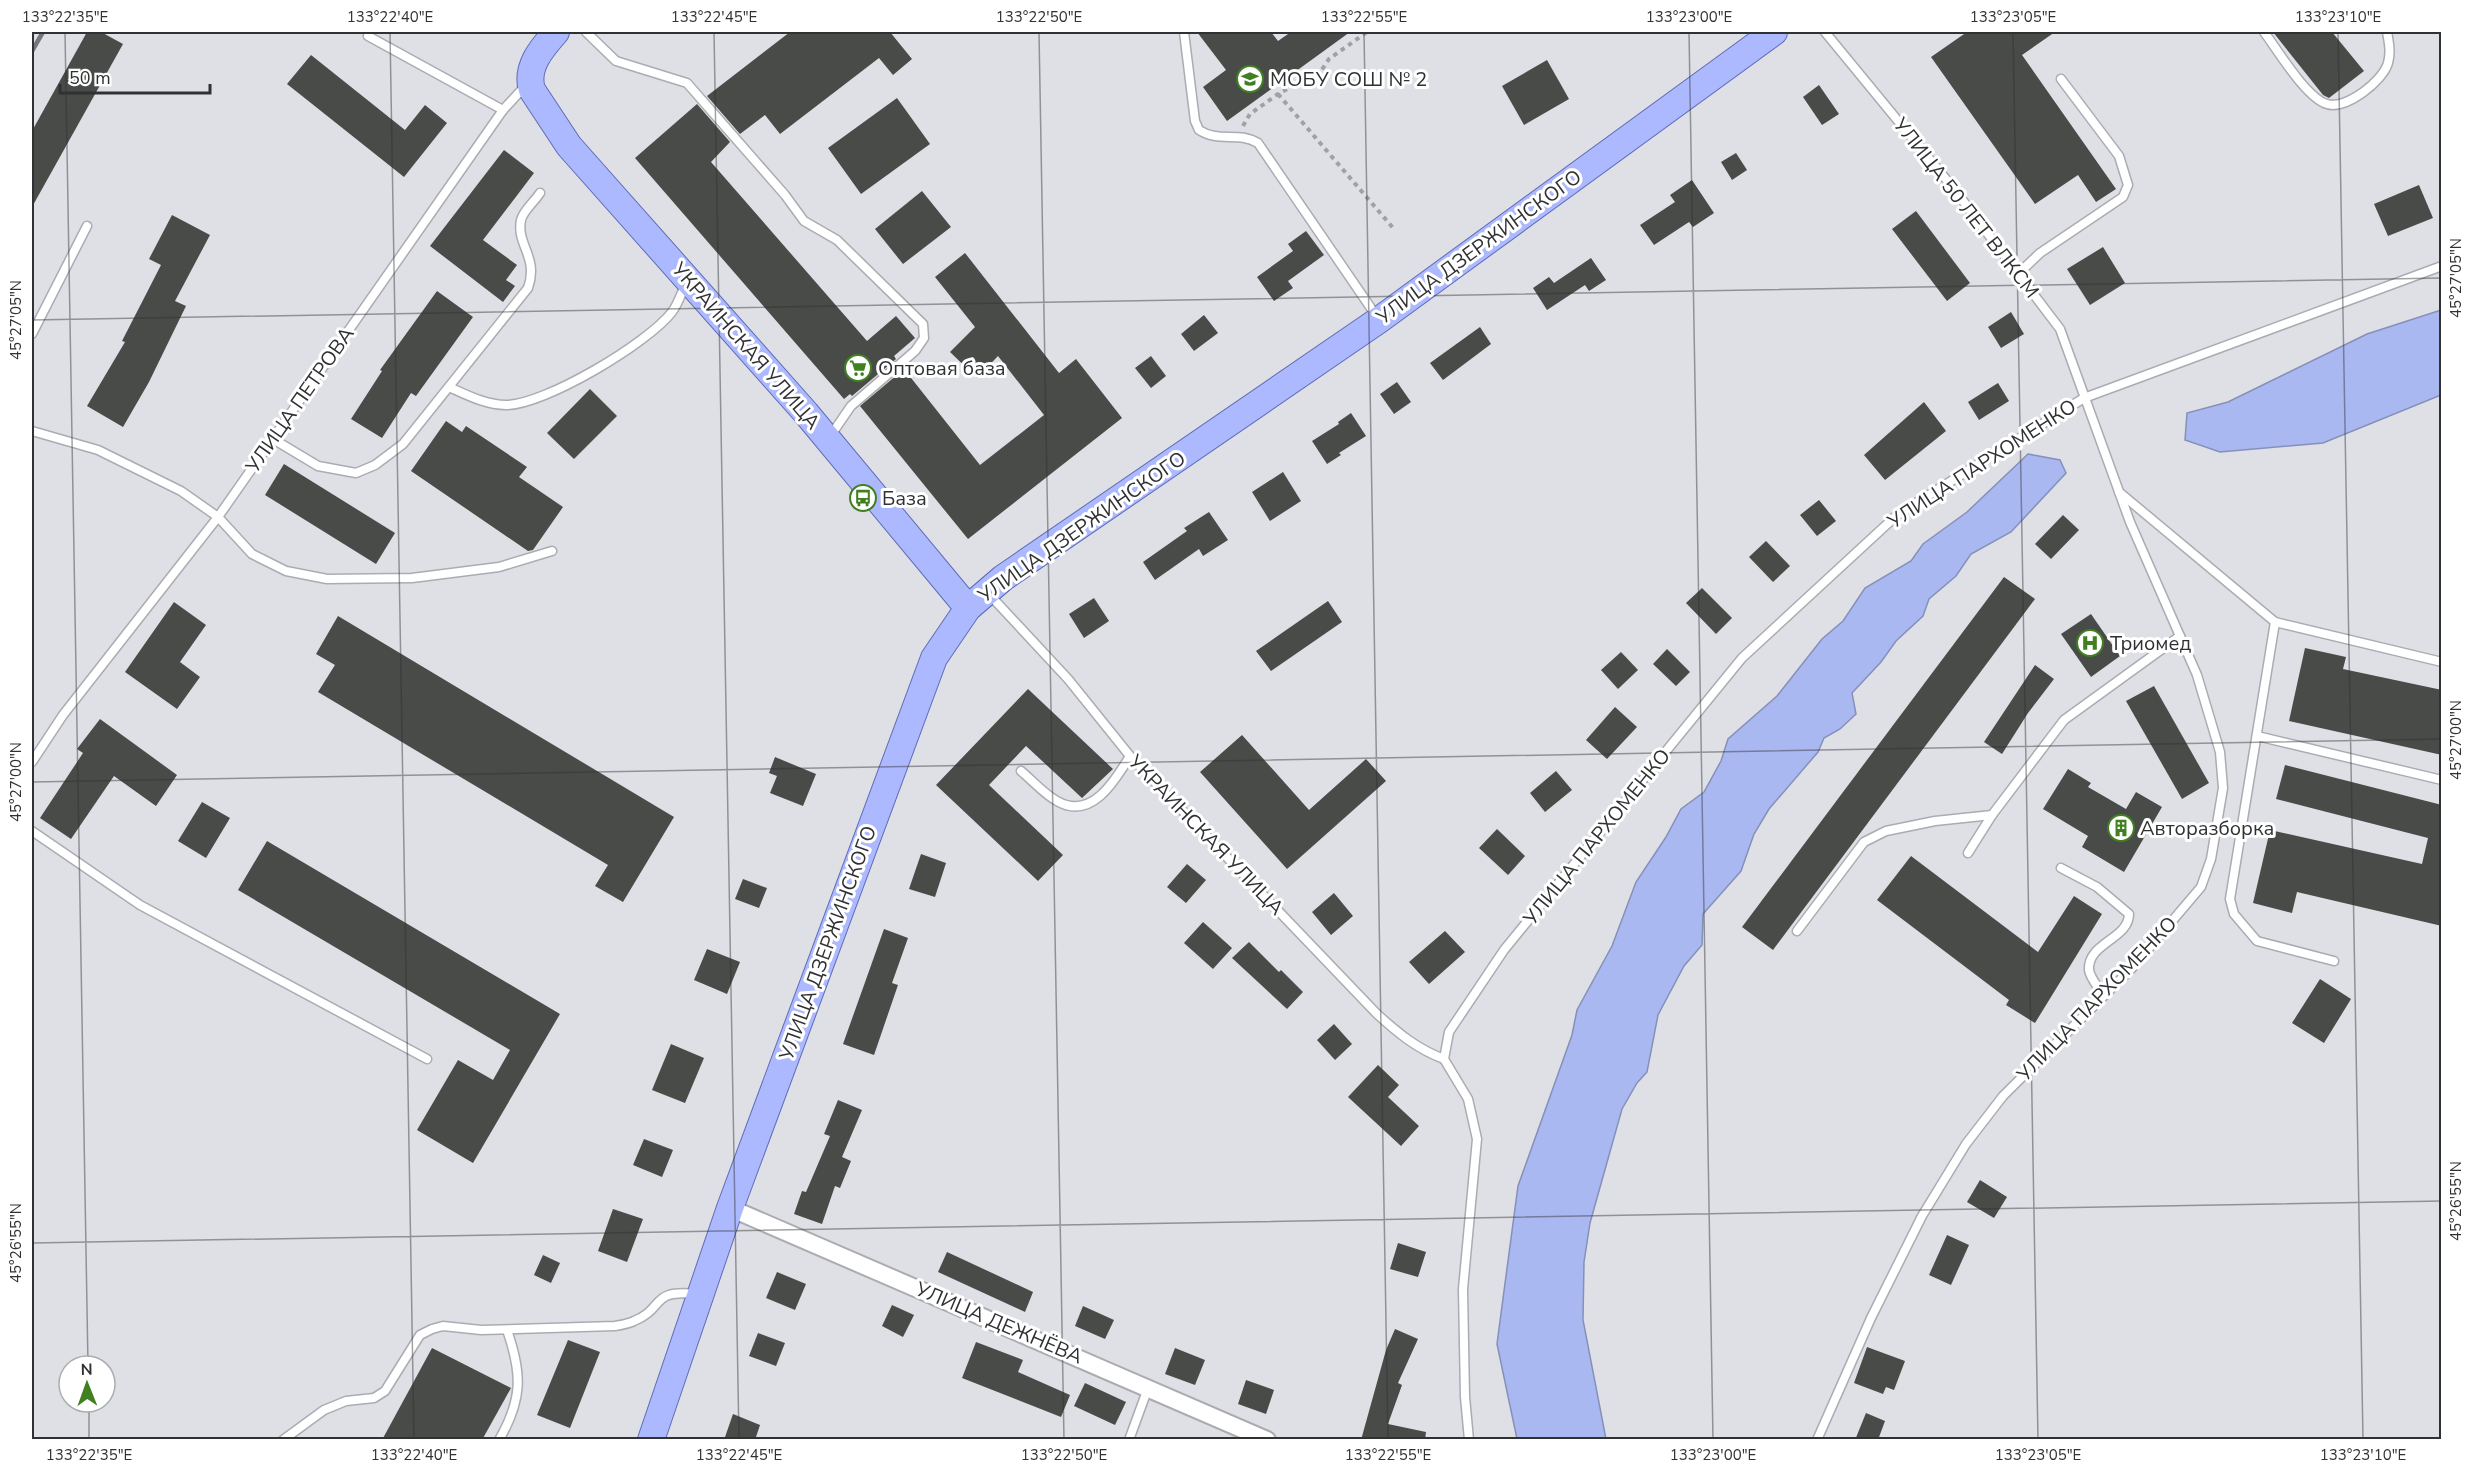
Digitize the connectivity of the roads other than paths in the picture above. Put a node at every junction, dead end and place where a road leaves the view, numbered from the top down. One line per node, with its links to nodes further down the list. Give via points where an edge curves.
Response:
1 (556, 32): 10 (main road, УЛИЦА ПЕТРОВА, via 531,68)
2 (586, 32): 23 (lane, via 616,62 687,83 804,221 837,240 923,324 924,338 915,351 851,406)
3 (1184, 32): 17 (lane, via 1199,130 1216,137 1240,135 1258,143)
4 (1774, 32): 17 (main road, УЛИЦА ДЗЕРЖИНСКОГО)
5 (1825, 32): 15 (lane, УЛИЦА 50 ЛЕТ ВЛКСМ)
6 (2264, 32): 7 (lane, via 2316,98 2328,105 2343,103 2377,83 2388,66 2391,51)
7 (2387, 32)
8 (368, 36): 11 (lane)
9 (2061, 79): 15 (lane, via 2119,156 2128,185 2123,197 2040,253)
10 (529, 81): 11 (lane, УЛИЦА ПЕТРОВА); 16 (main road, УКРАИНСКАЯ УЛИЦА, via 569,146)
11 (502, 110): 22 (lane, УЛИЦА ПЕТРОВА)
12 (540, 193): 19 (lane, via 521,218 521,232 534,273 528,288)
13 (87, 225): 18 (lane)
14 (2442, 266): 20 (lane, УЛИЦА ПАРХОМЕНКО)
15 (2019, 273): 20 (lane, УЛИЦА 50 ЛЕТ ВЛКСМ, via 2060,329)
16 (687, 280): 19 (lane, via 672,312 649,332 602,366 532,400 507,405); 23 (main road, УКРАИНСКАЯ УЛИЦА)
17 (1379, 320): 27 (main road, УЛИЦА ДЗЕРЖИНСКОГО)
18 (32, 334)
19 (449, 387): 22 (lane, via 403,444 375,465 356,473 318,466)
20 (2084, 398): 24 (lane, УЛИЦА ПАРХОМЕНКО); 44 (lane, УЛИЦА ПАРХОМЕНКО, via 1897,515 1743,658 1504,950 1449,1032)
21 (32, 431): 25 (lane, via 98,450 181,491)
22 (273, 439): 25 (lane, УЛИЦА ПЕТРОВА)
23 (828, 441): 27 (main road, УКРАИНСКАЯ УЛИЦА)
24 (2119, 492): 28 (lane); 29 (lane, УЛИЦА ПАРХОМЕНКО)
25 (218, 517): 26 (lane, via 252,554 286,571 327,579 412,578 499,567); 33 (lane, УЛИЦА ПЕТРОВА, via 63,715)
26 (552, 551)
27 (977, 599): 32 (lane, УКРАИНСКАЯ УЛИЦА, via 1068,680); 45 (main road, УЛИЦА ДЗЕРЖИНСКОГО, via 934,657)
28 (2275, 622): 30 (lane); 31 (lane)
29 (2180, 636): 36 (lane, via 2064,720); 42 (lane, УЛИЦА ПАРХОМЕНКО, via 2197,675 2220,752 2223,788 2213,850 2201,887 2147,951)
30 (2442, 662)
31 (2257, 736): 35 (lane); 41 (lane, via 2230,899 2234,914 2257,941)
32 (1130, 756): 34 (lane, via 1112,787 1089,804 1075,808 1057,802); 44 (lane, УКРАИНСКАЯ УЛИЦА, via 1377,1014 1402,1037)
33 (32, 762)
34 (1021, 771)
35 (2442, 780)
36 (1992, 815): 38 (lane); 40 (lane, via 1886,831 1864,842)
37 (32, 831): 43 (lane, via 140,904)
38 (1968, 853)
39 (2061, 868): 42 (lane, via 2097,887 2129,914 2122,932 2101,946 2090,962 2089,971)
40 (1797, 932)
41 (2334, 961)
42 (2103, 995): 55 (lane, УЛИЦА ПАРХОМЕНКО, via 2003,1096 1966,1144 1917,1226)
43 (428, 1059)
44 (1444, 1059): 54 (lane, via 1468,1099 1477,1139 1463,1289)
45 (730, 1208): 46 (main road, УЛИЦА ДЗЕРЖИНСКОГО); 48 (street, УЛИЦА ДЕЖНЁВА)
46 (700, 1294): 47 (lane, via 677,1292 663,1296 635,1321 615,1326); 51 (main road, УЛИЦА ДЗЕРЖИНСКОГО)
47 (507, 1330): 49 (lane, via 443,1326 420,1335 385,1391 374,1398 346,1401 324,1410); 50 (lane, via 516,1354 519,1393)
48 (1148, 1388): 52 (lane); 53 (street, УЛИЦА ДЕЖНЁВА)
49 (283, 1440)
50 (500, 1440)
51 (651, 1440)
52 (1129, 1440)
53 (1267, 1440)
54 (1469, 1440)
55 (1817, 1440)

